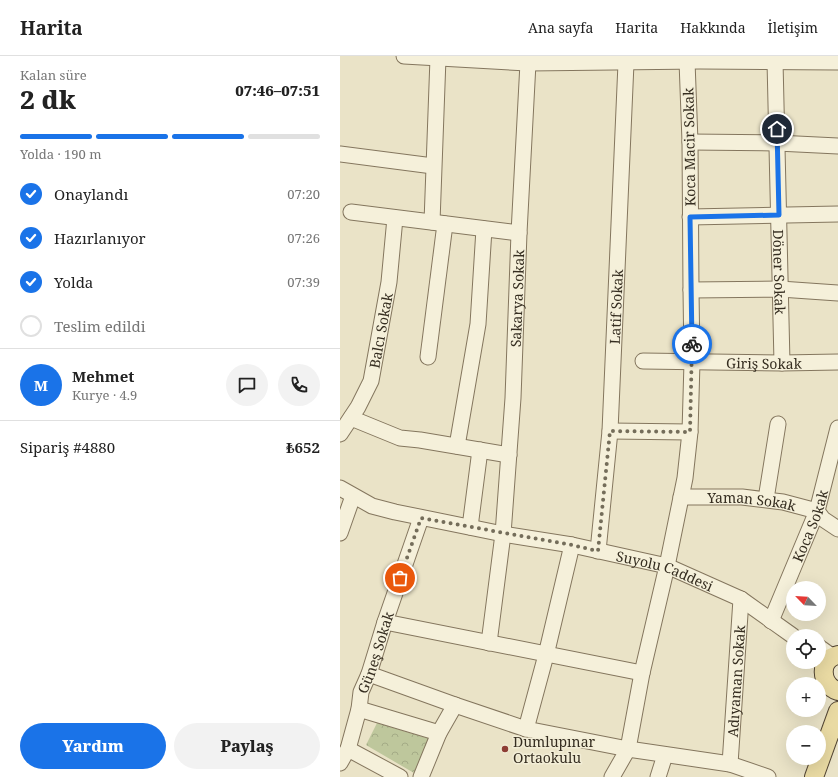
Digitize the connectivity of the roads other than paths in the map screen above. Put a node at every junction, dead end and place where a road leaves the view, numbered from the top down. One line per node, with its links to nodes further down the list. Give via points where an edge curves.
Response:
1 (404, 56): 2 (street)
2 (438, 58): 6 (street); 12 (street)
3 (687, 61): 4 (street); 7 (street); 8 (street, Koca Macir Sokak)
4 (775, 61): 5 (street); 9 (street, Döner Sokak)
5 (838, 62)
6 (528, 63): 7 (street); 20 (street, Sakarya Sokak)
7 (626, 63): 31 (street, Latif Sokak)
8 (690, 142): 9 (street); 16 (street, Koca Macir Sokak)
9 (777, 143): 10 (street); 15 (street, Döner Sokak)
10 (838, 146)
11 (340, 154): 12 (street)
12 (433, 166): 18 (street)
13 (350, 212): 17 (street)
14 (838, 214): 15 (street)
15 (779, 215): 16 (street); 21 (street, Döner Sokak)
16 (690, 217): 22 (street, Koca Macir Sokak)
17 (394, 218): 18 (street); 29 (street, Balcı Sokak, via 389,282 370,381)
18 (439, 223): 19 (street); 24 (street)
19 (484, 229): 20 (street); 35 (street, via 478,324)
20 (519, 233): 37 (street, Sakarya Sokak)
21 (780, 289): 22 (street); 23 (street); 28 (street, Döner Sokak)
22 (691, 290): 26 (street, Koca Macir Sokak)
23 (838, 293)
24 (428, 357)
25 (643, 361): 26 (street, Giriş Sokak)
26 (692, 362): 28 (street, Giriş Sokak); 32 (street, Koca Macir Sokak)
27 (838, 362): 28 (street, Giriş Sokak)
28 (782, 363)
29 (351, 418): 33 (street, Balcı Sokak); 35 (street, via 400,438)
30 (778, 424): 41 (street)
31 (610, 431): 32 (street); 49 (street, Latif Sokak)
32 (690, 432): 40 (street, Koca Macir Sokak, via 685,478)
33 (340, 434)
34 (837, 435): 42 (street, Koca Sokak)
35 (458, 446): 36 (street)
36 (480, 450): 37 (street); 44 (street)
37 (509, 455): 47 (street, Sakarya Sokak)
38 (340, 488): 39 (street, Suyolu Caddesi)
39 (353, 496): 43 (street, Suyolu Caddesi, via 372,506); 46 (street)
40 (680, 496): 41 (street, Yaman Sokak); 50 (street, Koca Macir Sokak)
41 (766, 499): 42 (street, Yaman Sokak)
42 (817, 511): 45 (street, Yaman Sokak, via 823,519); 52 (street, Koca Sokak)
43 (421, 518): 44 (street, Suyolu Caddesi); 53 (street, Güneş Sokak)
44 (470, 528): 47 (street, Suyolu Caddesi)
45 (838, 529)
46 (340, 533)
47 (503, 534): 48 (street, Suyolu Caddesi); 55 (street, Sakarya Sokak)
48 (572, 545): 49 (street, Suyolu Caddesi); 56 (street)
49 (598, 551): 50 (street, Suyolu Caddesi)
50 (667, 566): 51 (street, Suyolu Caddesi); 58 (street, Koca Macir Sokak)
51 (740, 599): 52 (street, Suyolu Caddesi); 71 (street, Adıyaman Sokak)
52 (771, 620): 54 (street, Suyolu Caddesi)
53 (384, 622): 55 (street); 59 (street, Güneş Sokak)
54 (786, 631)
55 (489, 643): 56 (street)
56 (546, 655): 58 (street); 64 (street)
57 (824, 669): 60 (main road, via 825,680)
58 (642, 673): 68 (street, Koca Macir Sokak)
59 (369, 674): 61 (street); 62 (street, Güneş Sokak, via 361,692)
60 (833, 688): 66 (main road)
61 (455, 705): 64 (street); 65 (street)
62 (359, 709): 65 (street); 67 (street, Güneş Sokak)
63 (838, 711): 66 (main road)
64 (526, 729): 68 (street)
65 (439, 733): 73 (street)
66 (829, 736): 77 (main road)
67 (348, 749): 70 (street, Güneş Sokak); 72 (street)
68 (628, 749): 69 (street); 74 (street, Koca Macir Sokak)
69 (665, 755): 71 (street); 75 (street)
70 (340, 764)
71 (730, 764): 76 (street)
72 (400, 777)
73 (421, 777)
74 (612, 777)
75 (658, 777)
76 (768, 777)
77 (814, 777)

